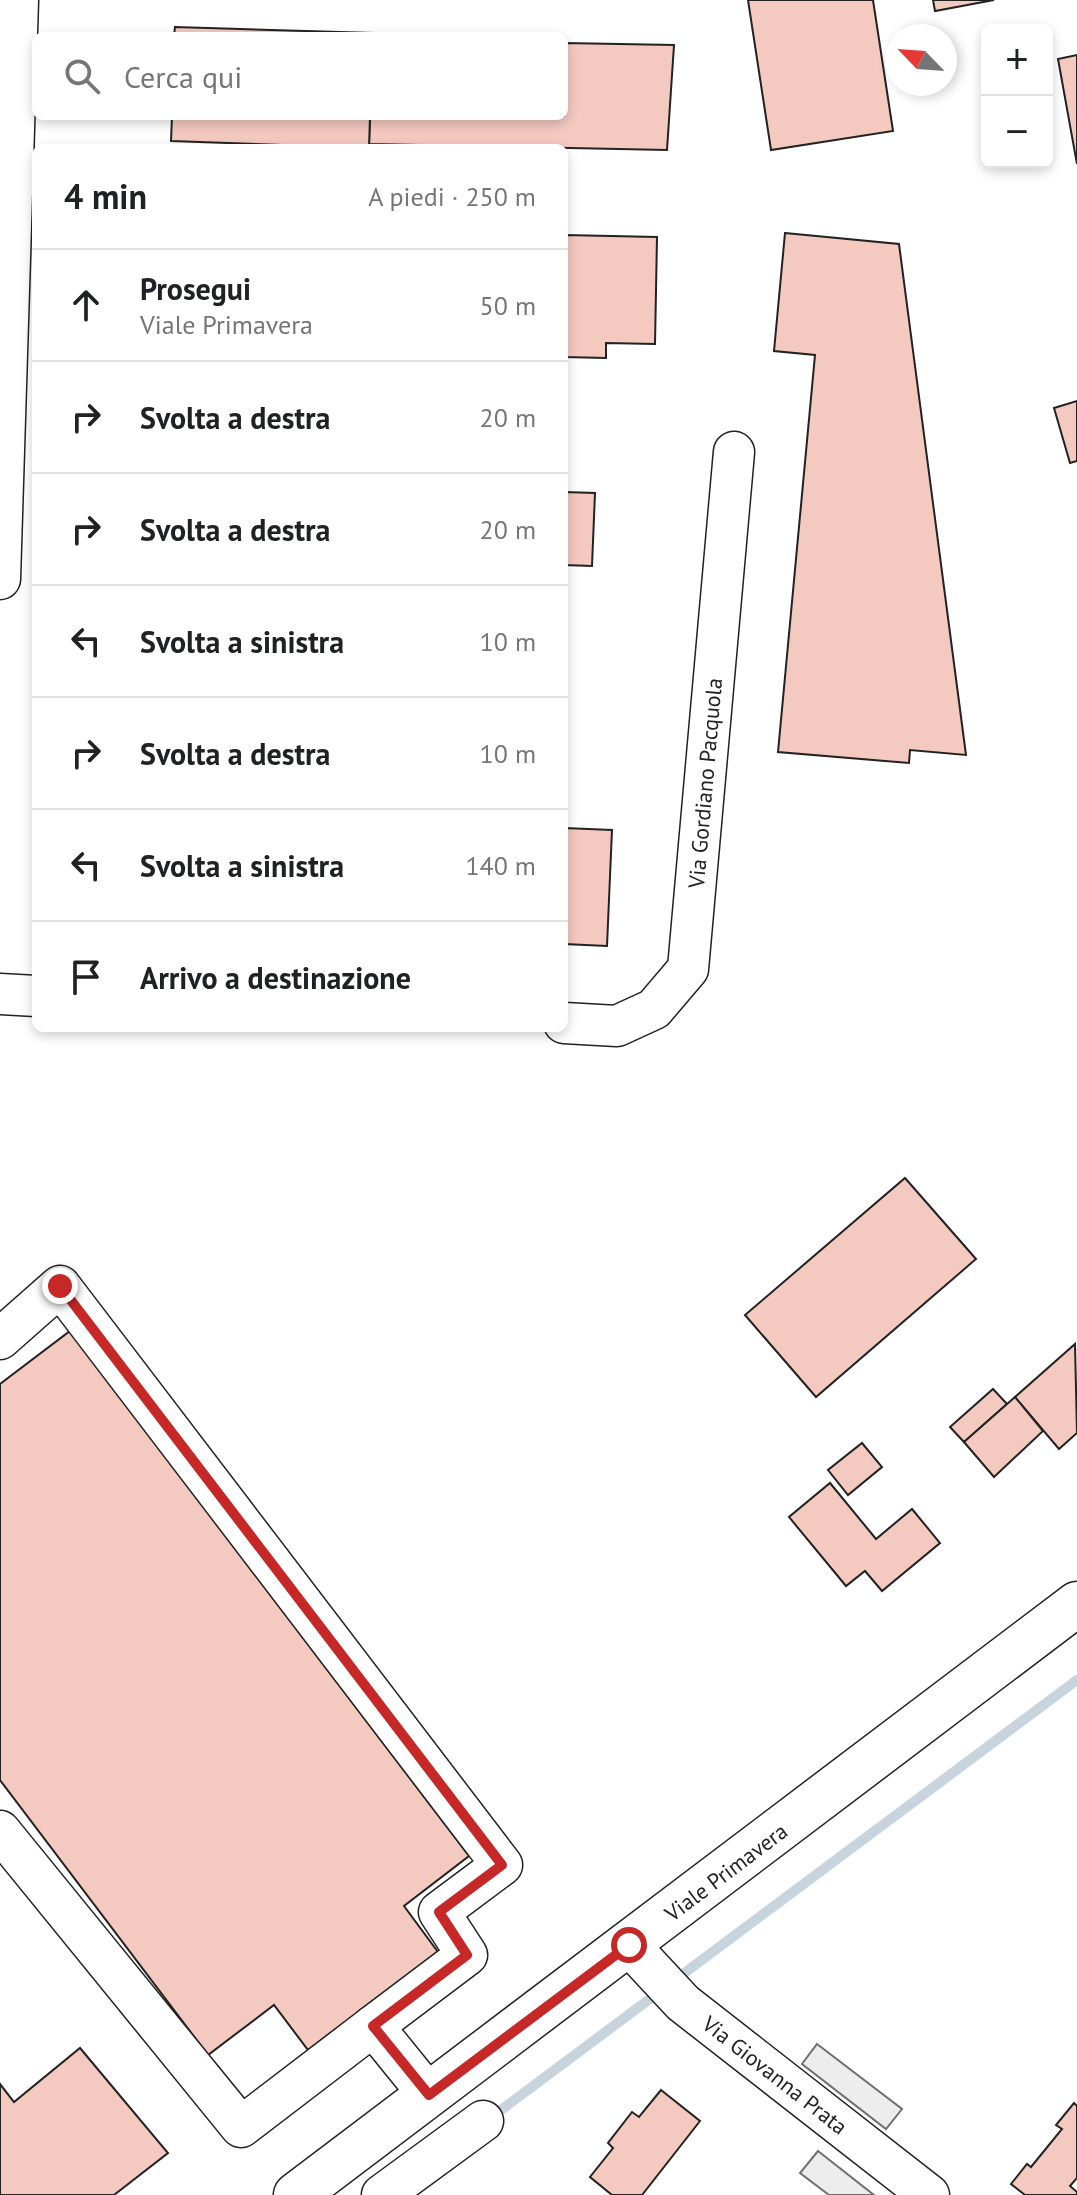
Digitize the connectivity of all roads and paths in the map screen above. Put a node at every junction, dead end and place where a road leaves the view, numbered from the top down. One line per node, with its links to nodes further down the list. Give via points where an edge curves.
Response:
1 (18, 0): 3 (street)
2 (734, 452): 6 (street, Via Gordiano Pacquola, via 688,969 654,1009 617,1026)
3 (0, 579)
4 (0, 994): 5 (street)
5 (32, 996)
6 (568, 1023)
7 (0, 1339): 11 (street, via 60,1286 502,1865 439,1912 467,1955)
8 (1077, 1604): 10 (main road, Viale Primavera)
9 (0, 1831): 11 (street, via 241,2127)
10 (636, 1953): 12 (main road, Viale Primavera); 16 (street, Via Giovanna Prata, via 683,2003)
11 (373, 2026): 12 (street)
12 (429, 2095): 14 (main road, Viale Primavera)
13 (483, 2121): 15 (street)
14 (313, 2190)
15 (382, 2195)
16 (929, 2195)

